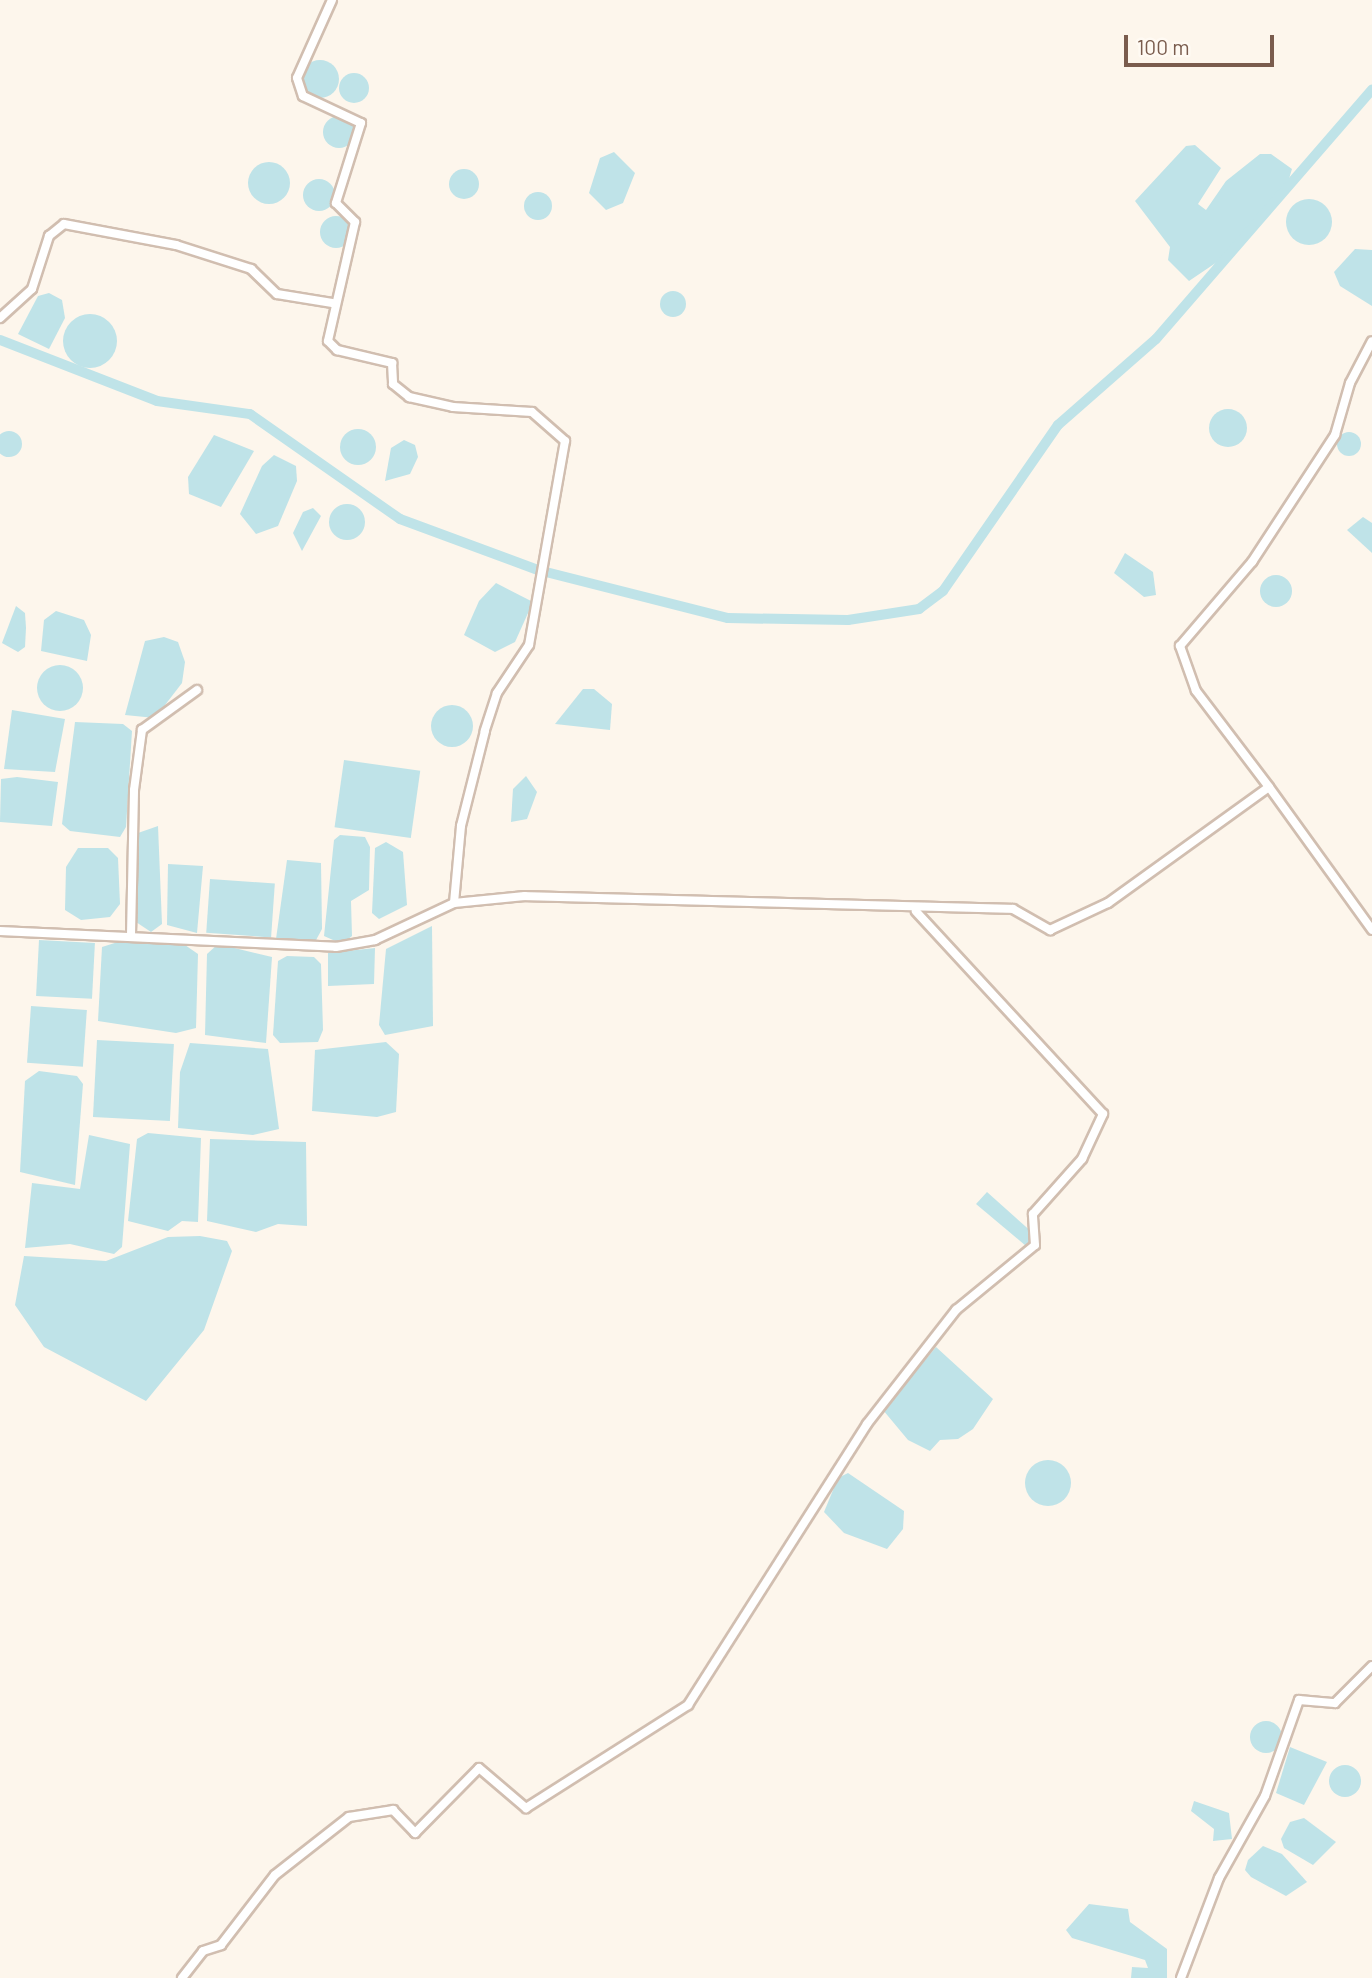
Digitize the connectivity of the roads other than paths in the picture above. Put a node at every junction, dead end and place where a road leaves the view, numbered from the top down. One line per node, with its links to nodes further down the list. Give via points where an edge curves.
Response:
1 (332, 0): 2 (street, via 297,78 303,96 361,123 337,203 355,222)
2 (332, 303): 3 (street, via 277,294 251,269 176,245 64,224 49,236 32,289); 7 (street, via 328,341 337,350 392,363 399,391 453,407 532,412 565,441 529,645 497,693 485,731 461,826)
3 (0, 318)
4 (1372, 341): 6 (street, via 1350,383 1335,435 1252,562 1180,646 1195,691)
5 (197, 690): 11 (street, via 142,730 134,790)
6 (1269, 787): 8 (street, via 1161,868 1063,926 1049,930 1013,909); 9 (street)
7 (454, 903): 8 (street, via 525,896); 11 (street, via 375,940 336,947)
8 (916, 911): 13 (street, via 1103,1114 1082,1158 1033,1214 1035,1245 956,1310 867,1424 688,1705 526,1808 479,1768 415,1833 393,1810 349,1817 275,1875 221,1945 203,1951)
9 (1372, 930)
10 (0, 931): 11 (street)
11 (131, 935)
12 (1372, 1665): 14 (street, via 1335,1703 1299,1700 1265,1796 1219,1878)
13 (182, 1978)
14 (1181, 1978)

